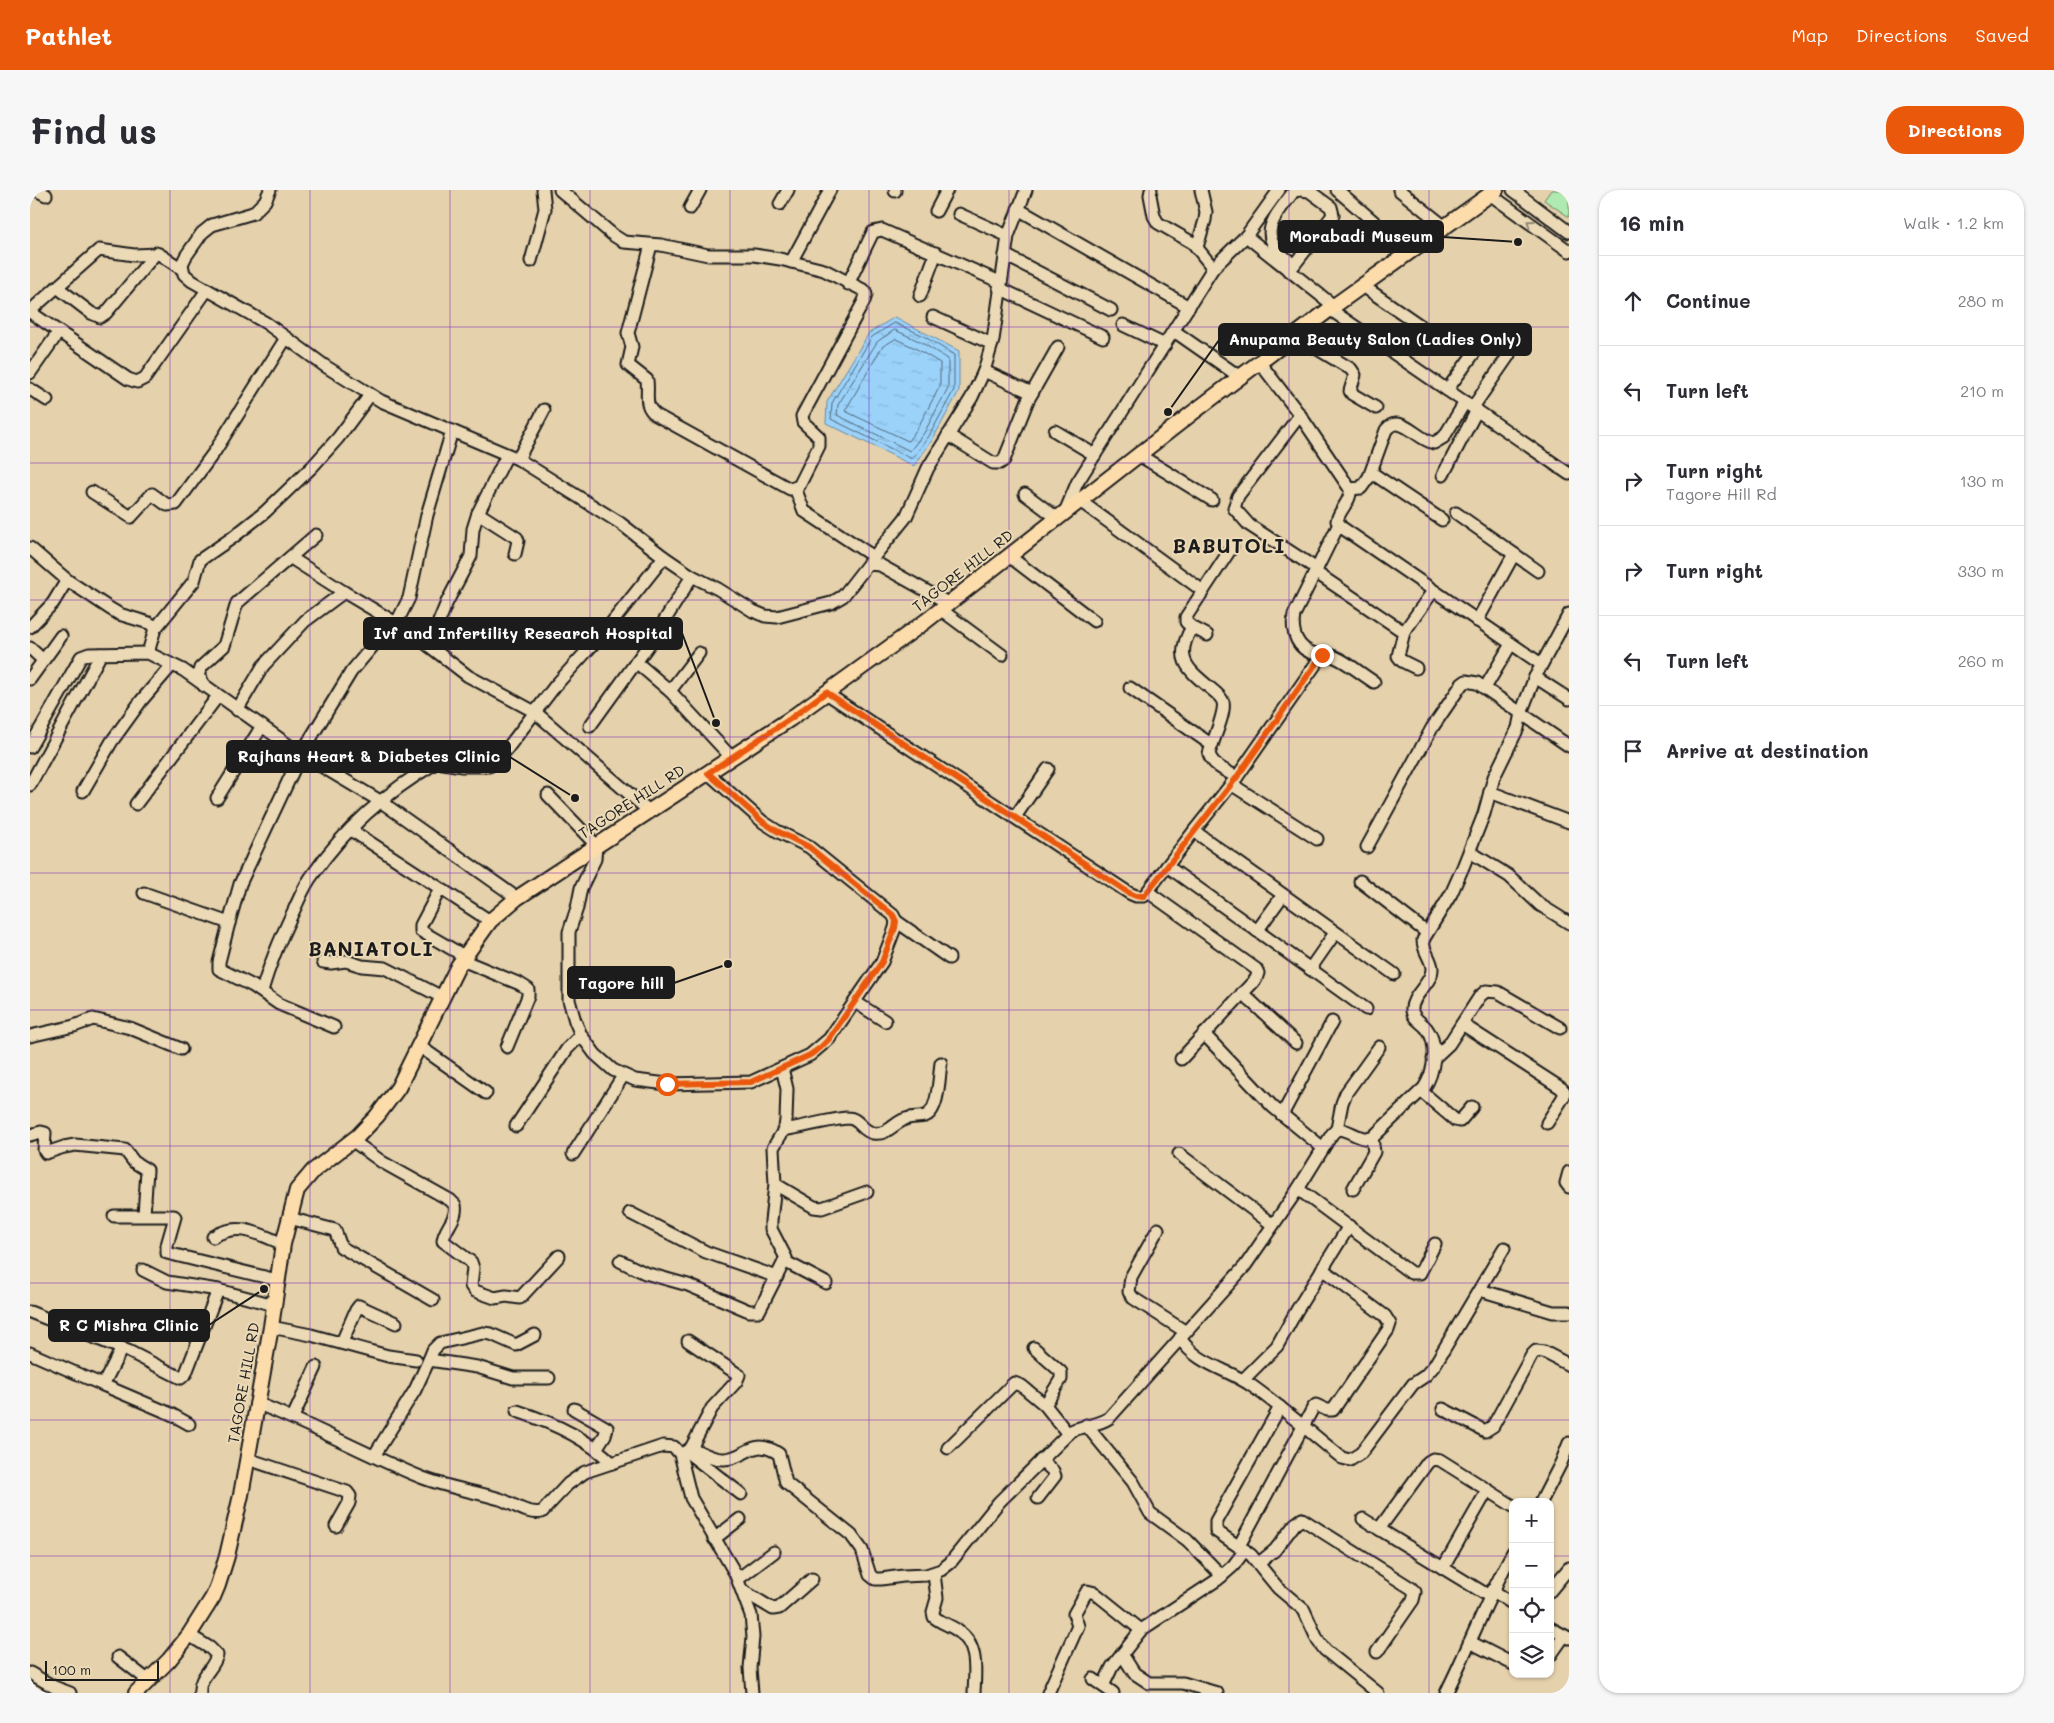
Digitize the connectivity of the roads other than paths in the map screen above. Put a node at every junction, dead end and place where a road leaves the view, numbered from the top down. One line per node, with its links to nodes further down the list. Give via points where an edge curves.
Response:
1 (270, 190): 37 (street, via 265,201 253,213 212,225 202,233 186,256)
2 (543, 190): 33 (street, via 545,209)
3 (560, 190): 26 (street, via 620,240)
4 (700, 190): 18 (street)
5 (788, 190): 17 (street)
6 (830, 190): 34 (street)
7 (947, 190): 20 (street)
8 (1026, 190): 19 (street)
9 (1151, 190): 27 (street, via 1158,223)
10 (1201, 190): 27 (street, via 1206,212)
11 (1279, 190): 25 (street)
12 (1300, 190): 35 (street, via 1294,191 1272,224 1269,237 1278,253); 35 (street, via 1309,191 1331,207 1332,215)
13 (1337, 190): 29 (street)
14 (1514, 190): 23 (street)
15 (1407, 192): 22 (street)
16 (1494, 192): 22 (main road, TAGORE HILL RD); 28 (street, one-way to 16)
17 (780, 204)
18 (690, 208)
19 (1018, 209): 24 (street); 45 (street)
20 (936, 211)
21 (959, 214): 24 (street)
22 (1444, 226): 29 (main road, TAGORE HILL RD)
23 (1569, 232)
24 (1008, 236): 32 (street)
25 (1246, 236): 36 (street); 44 (street)
26 (651, 244): 34 (street, via 708,255 754,255); 82 (street, via 628,333 632,347 628,365 647,380 649,408 656,415 790,489)
27 (1197, 247): 36 (street)
28 (1569, 250)
29 (1409, 252): 40 (main road, TAGORE HILL RD)
30 (156, 253): 37 (street); 41 (street, via 134,255 99,250); 41 (street, via 100,317 91,314)
31 (936, 253): 38 (street, via 876,230); 39 (street); 43 (street)
32 (1005, 255): 39 (street); 46 (street)
33 (530, 261)
34 (791, 262): 38 (street, via 824,270)
35 (1294, 265): 44 (street)
36 (1213, 268): 45 (street)
37 (182, 269): 42 (street, via 186,277)
38 (848, 284): 82 (street, via 861,288 866,295 802,416 802,422 820,440 799,486)
39 (1000, 285): 54 (street); 56 (street)
40 (1363, 286): 44 (main road, TAGORE HILL RD); 51 (street)
41 (57, 287): 47 (street)
42 (207, 290): 52 (street, via 145,378 137,382); 55 (street)
43 (920, 296)
44 (1335, 306): 53 (main road, TAGORE HILL RD); 64 (street)
45 (1189, 307): 50 (street)
46 (1111, 310)
47 (30, 312): 52 (street)
48 (933, 317): 56 (street)
49 (1123, 325): 57 (street)
50 (1174, 331): 57 (street); 62 (street)
51 (1428, 331)
52 (58, 333): 61 (street)
53 (1296, 336): 59 (main road, TAGORE HILL RD); 69 (street, via 1351,369 1355,375 1350,391)
54 (1103, 337)
55 (286, 338): 66 (street); 84 (street, via 211,457 176,504 167,505 152,494 131,517)
56 (992, 344): 60 (street)
57 (1166, 345): 76 (street)
58 (1058, 346): 65 (street)
59 (1260, 362): 62 (main road, TAGORE HILL RD); 71 (street)
60 (984, 371): 65 (street); 74 (street)
61 (30, 373)
62 (1240, 377): 77 (main road, TAGORE HILL RD)
63 (30, 389): 67 (street)
64 (1447, 390): 68 (street); 68 (street, via 1484,338 1494,335 1509,344 1509,355)
65 (1032, 393): 74 (street, via 1000,463 993,463)
66 (370, 395): 72 (street); 116 (street, via 312,467 265,512 202,558 194,581)
67 (47, 400)
68 (1471, 406): 79 (street); 80 (street); 81 (street, via 1434,444 1402,425 1390,424)
69 (1376, 408)
70 (544, 410): 78 (street)
71 (1300, 415): 83 (street); 102 (street, via 1238,496 1234,508 1254,528)
72 (452, 431): 75 (street); 113 (street, via 427,515 409,598)
73 (1055, 431): 76 (street)
74 (948, 435): 101 (street, via 928,468 906,517)
75 (507, 454): 78 (street); 88 (street)
76 (1095, 455): 90 (street)
77 (1139, 455): 86 (main road, TAGORE HILL RD); 87 (street)
78 (518, 460): 99 (street, via 620,522)
79 (1569, 474)
80 (1443, 475)
81 (1369, 477): 83 (street, via 1361,488); 91 (street, via 1379,477)
82 (795, 488): 101 (street, via 804,511)
83 (1350, 489): 92 (street, via 1349,498 1338,514)
84 (92, 492)
85 (1025, 494): 90 (street)
86 (1080, 500): 90 (main road, TAGORE HILL RD); 106 (street)
87 (1212, 500)
88 (478, 513): 96 (street, via 517,538); 122 (street, via 471,556)
89 (1456, 513): 97 (street)
90 (1061, 515): 98 (main road, TAGORE HILL RD)
91 (1442, 520)
92 (1339, 524): 102 (street); 107 (street)
93 (316, 535): 100 (street)
94 (1232, 547): 106 (street)
95 (30, 548): 105 (street)
96 (515, 554)
97 (1514, 554): 103 (street); 112 (street)
98 (1009, 556): 109 (main road, TAGORE HILL RD); 111 (street)
99 (664, 557): 104 (street); 145 (street)
100 (291, 558): 108 (street); 137 (street, via 237,603 224,646 200,668)
101 (871, 560): 104 (street, via 843,596 777,617 753,611); 109 (street)
102 (1316, 571): 118 (street); 128 (street, via 1294,615 1292,626 1300,645)
103 (1538, 571)
104 (692, 576): 130 (street)
105 (67, 580): 114 (street, via 53,603); 116 (street, via 119,614 149,623)
106 (1203, 591): 115 (street, via 1186,617 1186,622)
107 (1433, 591): 112 (street); 118 (street)
108 (344, 592): 113 (street); 144 (street, via 305,621 262,666)
109 (944, 606): 127 (street); 141 (main road, TAGORE HILL RD)
110 (1569, 614): 117 (street)
111 (1094, 621)
112 (1477, 621): 121 (street)
113 (395, 623): 122 (street); 152 (street, via 351,672)
114 (30, 627)
115 (1192, 627): 119 (street); 149 (street, via 1183,647 1184,657 1195,675 1223,701)
116 (155, 629): 124 (street)
117 (1565, 630): 132 (street)
118 (1404, 632): 133 (street, via 1398,656)
119 (1208, 635)
120 (61, 636): 129 (street)
121 (1511, 644): 132 (street); 139 (street)
122 (429, 646): 145 (street, via 468,676)
123 (30, 648): 129 (street)
124 (148, 653): 126 (street); 131 (street)
125 (699, 653): 140 (street)
126 (101, 654): 151 (street, via 81,657); 157 (street)
127 (1002, 655)
128 (1322, 655): 136 (street, via 1338,659); 156 (street)
129 (43, 660): 135 (street)
130 (636, 662): 140 (street); 148 (street)
131 (172, 664): 137 (street); 158 (street, via 112,741)
132 (1541, 664): 134 (street)
133 (1416, 668)
134 (1535, 677): 143 (street); 146 (street)
135 (30, 679)
136 (1374, 682)
137 (204, 686): 142 (street)
138 (1130, 688): 149 (street)
139 (1485, 688): 146 (street); 171 (street, via 1471,680 1462,684 1432,728)
140 (670, 691): 153 (street)
141 (826, 692): 153 (main road, TAGORE HILL RD); 165 (street)
142 (218, 696): 144 (street); 163 (street)
143 (1569, 699)
144 (237, 710): 147 (street)
145 (535, 712): 162 (street, via 495,764 455,766 438,762); 164 (street)
146 (1521, 712): 150 (street); 159 (street, via 1518,728)
147 (262, 726): 152 (street); 161 (street)
148 (590, 726)
149 (1212, 745): 156 (street, via 1211,760)
150 (1569, 746)
151 (30, 747)
152 (301, 754): 162 (street); 182 (street, via 243,878)
153 (731, 757): 155 (main road, TAGORE HILL RD)
154 (1048, 769): 165 (street)
155 (708, 773): 164 (main road, TAGORE HILL RD); 181 (street, via 763,822 809,847 893,915)
156 (1234, 780): 168 (street); 169 (street)
157 (30, 786)
158 (83, 791)
159 (1490, 792): 166 (street); 172 (street)
160 (548, 794): 170 (street)
161 (217, 798)
162 (380, 801): 167 (street); 179 (street)
163 (136, 804)
164 (649, 811): 170 (main road, TAGORE HILL RD)
165 (1015, 817): 176 (street, via 1129,893 1144,896)
166 (1569, 822)
167 (351, 830): 175 (street); 192 (street, via 306,886 272,956)
168 (1194, 830): 173 (street); 178 (street)
169 (1317, 839)
170 (596, 845): 179 (main road, TAGORE HILL RD); 203 (street, via 595,860 581,888 568,941 569,1000)
171 (1367, 846)
172 (1470, 852): 183 (street, via 1509,876 1540,905); 186 (street, via 1451,894)
173 (1167, 866): 176 (street); 184 (street)
174 (1360, 880): 186 (street)
175 (440, 889): 180 (street); 187 (street, via 420,931)
176 (1148, 892): 193 (street, via 1256,969 1256,978)
177 (144, 893): 182 (street)
178 (1283, 895): 184 (street); 185 (street)
179 (517, 898): 180 (main road, TAGORE HILL RD)
180 (490, 921): 187 (main road, TAGORE HILL RD)
181 (896, 921): 188 (street); 195 (street, via 882,962)
182 (229, 923): 192 (street, via 218,967)
183 (1569, 923)
184 (1257, 931): 190 (street)
185 (1334, 932): 190 (street); 191 (street)
186 (1426, 932): 211 (street, via 1423,948 1431,962 1431,976 1412,1011 1428,1030)
187 (463, 958): 194 (main road, TAGORE HILL RD); 207 (street, via 528,989)
188 (949, 958)
189 (322, 962): 194 (street, via 346,961 385,968)
190 (1310, 969): 196 (street)
191 (1394, 974)
192 (262, 991): 200 (street, via 279,1004)
193 (1242, 993): 202 (street); 205 (street)
194 (442, 997): 206 (main road, TAGORE HILL RD)
195 (855, 1002): 197 (street); 213 (street, via 820,1048)
196 (1366, 1009)
197 (885, 1021)
198 (1332, 1022): 218 (street)
199 (1462, 1024): 201 (street, via 1480,996 1486,991 1493,991); 211 (street, via 1449,1044); 219 (street, via 1564,1091)
200 (334, 1027)
201 (1560, 1028)
202 (1204, 1034): 210 (street); 218 (street)
203 (581, 1035): 214 (street, via 595,1054); 220 (street, via 566,1049)
204 (30, 1036): 209 (street, via 95,1019 130,1028)
205 (1296, 1043)
206 (419, 1046): 216 (street); 225 (main road, TAGORE HILL RD, via 387,1104)
207 (507, 1047)
208 (1379, 1047): 221 (street, via 1346,1093)
209 (181, 1049)
210 (1181, 1059)
211 (1433, 1059): 215 (street, via 1429,1080)
212 (941, 1063): 222 (street, via 936,1102 928,1115 905,1118 891,1130 881,1133 866,1131 858,1121 847,1118)
213 (782, 1068): 214 (street, via 751,1082 740,1083 654,1084); 222 (street, via 788,1089)
214 (623, 1076): 227 (street)
215 (1421, 1091): 217 (street, via 1455,1120 1463,1119); 224 (street)
216 (486, 1094)
217 (1472, 1107)
218 (1282, 1115): 226 (street)
219 (1547, 1124)
220 (516, 1126)
221 (1338, 1129): 224 (street, via 1346,1129 1362,1138); 226 (street)
222 (783, 1130): 230 (street, via 773,1148)
223 (30, 1135): 236 (street, via 45,1133 46,1153 75,1145 125,1150 134,1162 147,1170)
224 (1372, 1138): 233 (street, via 1374,1152)
225 (352, 1141): 238 (main road, TAGORE HILL RD, via 305,1180 298,1190); 246 (street, via 455,1205 455,1216 443,1241 471,1262 470,1286 475,1291 495,1298 520,1298)
226 (1323, 1148): 232 (street)
227 (573, 1154)
228 (1178, 1154): 239 (street)
229 (1569, 1172): 231 (street, via 1566,1180)
230 (776, 1184): 234 (street, via 814,1207 822,1208); 248 (street, via 771,1229 785,1253)
231 (1569, 1187)
232 (1298, 1189): 239 (street); 240 (street)
233 (1353, 1189)
234 (867, 1192)
235 (630, 1213): 251 (street, via 706,1252)
236 (144, 1215): 237 (street); 252 (street, via 175,1216 167,1253)
237 (114, 1216)
238 (289, 1218): 243 (main road, TAGORE HILL RD); 256 (street, via 332,1228 341,1246)
239 (1273, 1225): 263 (street, via 1245,1266)
240 (1349, 1226): 244 (street, via 1415,1274 1420,1273); 249 (street)
241 (1158, 1229): 263 (street, via 1131,1277 1129,1292)
242 (214, 1237): 243 (street, via 229,1230 243,1229)
243 (283, 1244): 252 (main road, TAGORE HILL RD)
244 (1436, 1244)
245 (1504, 1248): 255 (street)
246 (559, 1256)
247 (620, 1261): 251 (street, via 645,1274 688,1285 754,1312 759,1311)
248 (784, 1261): 251 (street); 253 (street)
249 (1322, 1269): 274 (street, via 1277,1346); 285 (street, via 1385,1316 1390,1324 1333,1410 1316,1405)
250 (143, 1270): 254 (street, via 167,1282)
251 (777, 1277)
252 (277, 1280): 257 (main road, TAGORE HILL RD)
253 (826, 1283)
254 (218, 1290): 257 (street); 266 (street, via 183,1378)
255 (1480, 1290): 259 (street, via 1553,1312); 285 (street, via 1434,1366 1413,1384 1356,1458 1342,1458)
256 (432, 1300)
257 (274, 1305): 261 (main road, TAGORE HILL RD)
258 (30, 1312): 266 (street)
259 (1569, 1312)
260 (396, 1323): 265 (street, via 359,1306)
261 (271, 1327): 265 (street); 276 (main road, TAGORE HILL RD)
262 (535, 1335): 270 (street, via 516,1345 488,1333 440,1343)
263 (1183, 1335): 274 (street, via 1188,1350 1194,1356); 284 (street, via 1109,1418)
264 (688, 1341): 290 (street, via 738,1376 712,1408)
265 (342, 1342): 269 (street, via 388,1356)
266 (122, 1348): 275 (street)
267 (1034, 1348): 277 (street, via 1062,1376)
268 (30, 1353): 275 (street)
269 (416, 1360)
270 (429, 1360): 273 (street, via 477,1367 513,1378); 291 (street, via 415,1390)
271 (1569, 1365): 279 (street, via 1536,1351 1490,1429 1485,1431)
272 (316, 1367): 282 (street)
273 (548, 1378)
274 (1243, 1380): 278 (street)
275 (103, 1385): 283 (street)
276 (256, 1402): 282 (street); 292 (main road, TAGORE HILL RD)
277 (1045, 1405): 286 (street); 288 (street, via 1014,1383)
278 (1280, 1407): 285 (street); 305 (street, via 1216,1521 1216,1531)
279 (1443, 1408)
280 (574, 1409): 289 (street, via 607,1428)
281 (517, 1410): 289 (street, via 551,1423)
282 (293, 1417): 291 (street)
283 (189, 1424)
284 (1086, 1426): 286 (street); 312 (street, via 1133,1482 1150,1513 1182,1536)
285 (1302, 1427): 305 (street)
286 (1068, 1434): 293 (street)
287 (1569, 1444): 298 (street)
288 (948, 1448)
289 (596, 1449): 294 (street)
290 (686, 1451): 294 (street, via 663,1446); 296 (street); 304 (street, via 691,1498); 311 (street, via 723,1460 754,1448 773,1451 782,1460 786,1483 858,1543 870,1575 881,1579)
291 (374, 1456): 294 (street, via 447,1487 500,1500 532,1513 542,1512 575,1478)
292 (248, 1458): 302 (street, via 347,1492 350,1499); 321 (main road, TAGORE HILL RD, via 218,1584)
293 (1041, 1460): 297 (street, via 1055,1476); 311 (street, via 999,1502 959,1554)
294 (612, 1463)
295 (1487, 1491): 299 (street); 303 (street, via 1440,1460 1433,1459); 309 (street)
296 (741, 1494)
297 (1038, 1498)
298 (1543, 1498)
299 (1509, 1504)
300 (740, 1519): 304 (street)
301 (1363, 1519): 303 (street)
302 (336, 1526)
303 (1379, 1529): 309 (street)
304 (714, 1539): 313 (street)
305 (1242, 1548): 308 (street); 312 (street, via 1233,1566)
306 (774, 1552): 313 (street)
307 (1509, 1559): 317 (street)
308 (1259, 1563): 324 (street, via 1302,1519 1411,1588 1415,1592 1413,1600); 339 (street, via 1278,1588 1304,1610 1325,1650)
309 (1443, 1568): 317 (street)
310 (1569, 1568): 315 (street)
311 (934, 1574): 335 (street, via 937,1598 934,1617 969,1641 976,1667)
312 (1222, 1576): 319 (street)
313 (738, 1579): 316 (street)
314 (812, 1579): 316 (street, via 779,1608 773,1609)
315 (1552, 1588)
316 (743, 1591): 334 (street, via 753,1625)
317 (1491, 1593): 318 (street); 323 (street)
318 (1509, 1602)
319 (1141, 1630): 326 (street); 336 (street, via 1095,1593 1087,1591 1075,1609 1074,1618 1078,1626)
320 (1554, 1630): 322 (street)
321 (189, 1635): 330 (main road, TAGORE HILL RD); 333 (street, via 217,1655 202,1679)
322 (1567, 1637): 325 (street)
323 (1470, 1642): 328 (street); 340 (street)
324 (1377, 1652)
325 (1554, 1652)
326 (1122, 1654): 337 (street, via 1098,1683); 338 (street, via 1134,1673 1149,1683 1183,1683)
327 (118, 1657): 330 (street)
328 (1509, 1662)
329 (30, 1673): 331 (street)
330 (149, 1681): 332 (main road, TAGORE HILL RD)
331 (70, 1693)
332 (136, 1693)
333 (200, 1693)
334 (752, 1693)
335 (974, 1693)
336 (1048, 1693)
337 (1113, 1693)
338 (1217, 1693)
339 (1378, 1693)
340 (1446, 1693)

